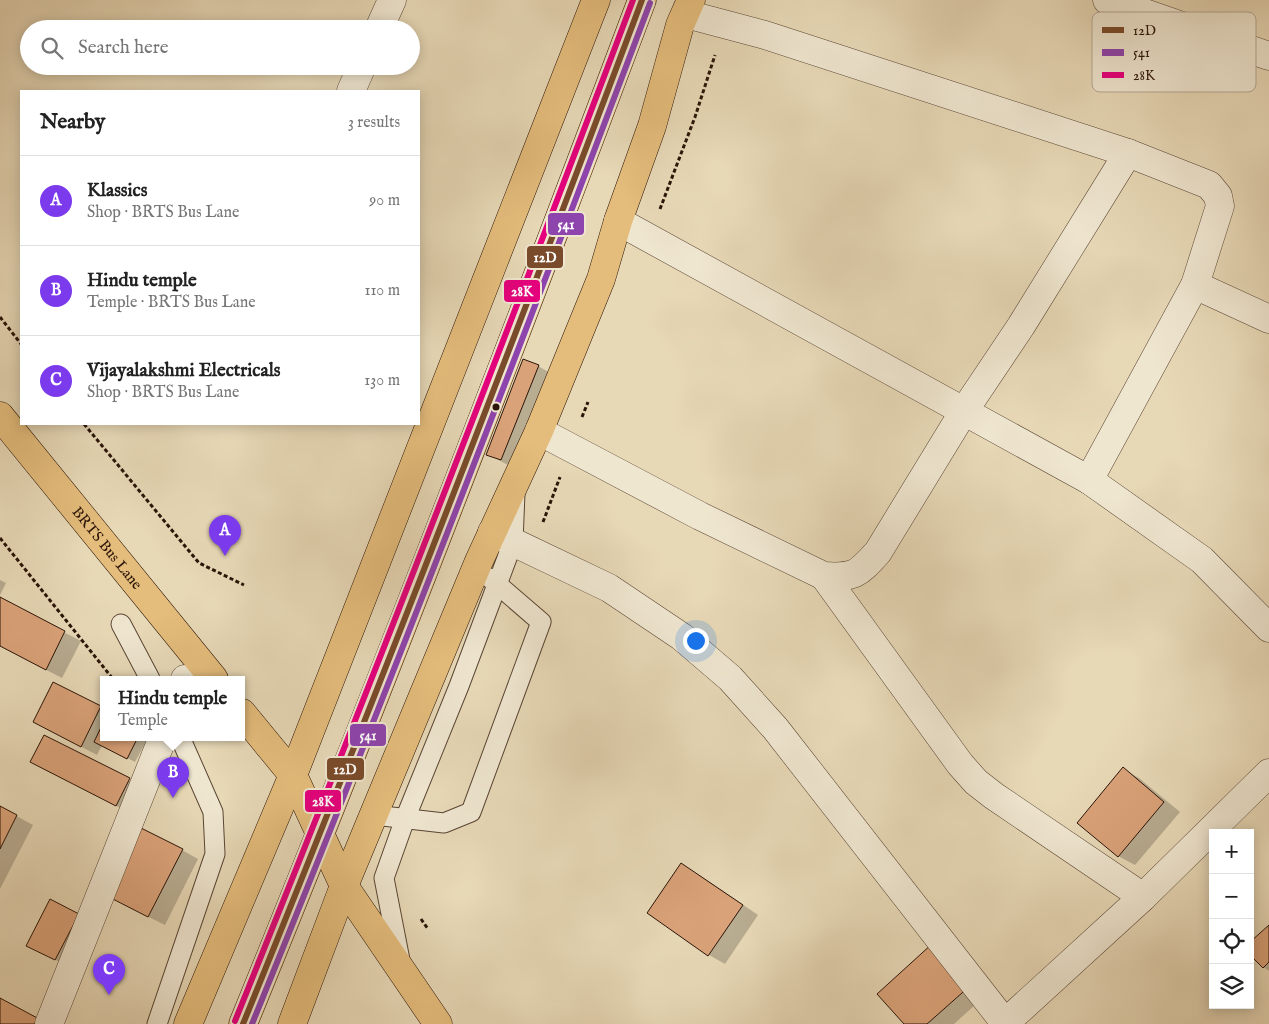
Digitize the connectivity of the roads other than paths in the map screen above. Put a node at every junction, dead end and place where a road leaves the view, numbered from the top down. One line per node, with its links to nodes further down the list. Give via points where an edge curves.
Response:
1 (392, 0): 7 (street)
2 (596, 0): 18 (main road)
3 (642, 0): 36 (main road)
4 (1107, 0): 6 (street)
5 (688, 7): 12 (street); 13 (main road, via 652,126)
6 (1142, 12)
7 (383, 20)
8 (1256, 52): 9 (street)
9 (1269, 56)
10 (358, 75): 11 (street)
11 (350, 90)
12 (1128, 153): 14 (street, via 1209,185 1218,196 1217,219); 16 (street, via 1022,326)
13 (618, 221): 16 (street); 19 (main road, via 601,279)
14 (1195, 285): 15 (street); 20 (street)
15 (1269, 318)
16 (964, 411): 20 (street); 23 (street, via 878,552 861,570 844,577)
17 (0, 416): 28 (main road, BRTS Bus Lane)
18 (424, 422): 33 (main road)
19 (539, 431): 21 (main road, via 515,482); 23 (street, via 700,516)
20 (1089, 480): 26 (street, via 1202,560)
21 (502, 537): 22 (main road); 24 (lane); 40 (street, via 609,588 682,638 730,678 775,728)
22 (477, 566): 24 (lane); 34 (main road)
23 (824, 576): 38 (street, via 976,782)
24 (498, 585): 35 (lane); 35 (lane, via 541,622 471,812 444,823)
25 (121, 624): 27 (lane)
26 (1269, 628)
27 (148, 676)
28 (212, 676)
29 (245, 716): 33 (main road)
30 (160, 741): 41 (street)
31 (182, 741): 42 (lane, via 213,812 215,854)
32 (1269, 773): 38 (street)
33 (293, 775): 36 (main road); 43 (main road)
34 (374, 815): 35 (lane); 37 (main road)
35 (405, 819): 39 (lane, via 384,878)
36 (321, 835): 37 (main road); 44 (main road)
37 (344, 886): 39 (main road); 45 (main road)
38 (1143, 897): 40 (street)
39 (402, 970): 46 (main road)
40 (1004, 1023)
41 (48, 1024)
42 (157, 1024)
43 (188, 1024)
44 (243, 1024)
45 (292, 1024)
46 (438, 1024)

